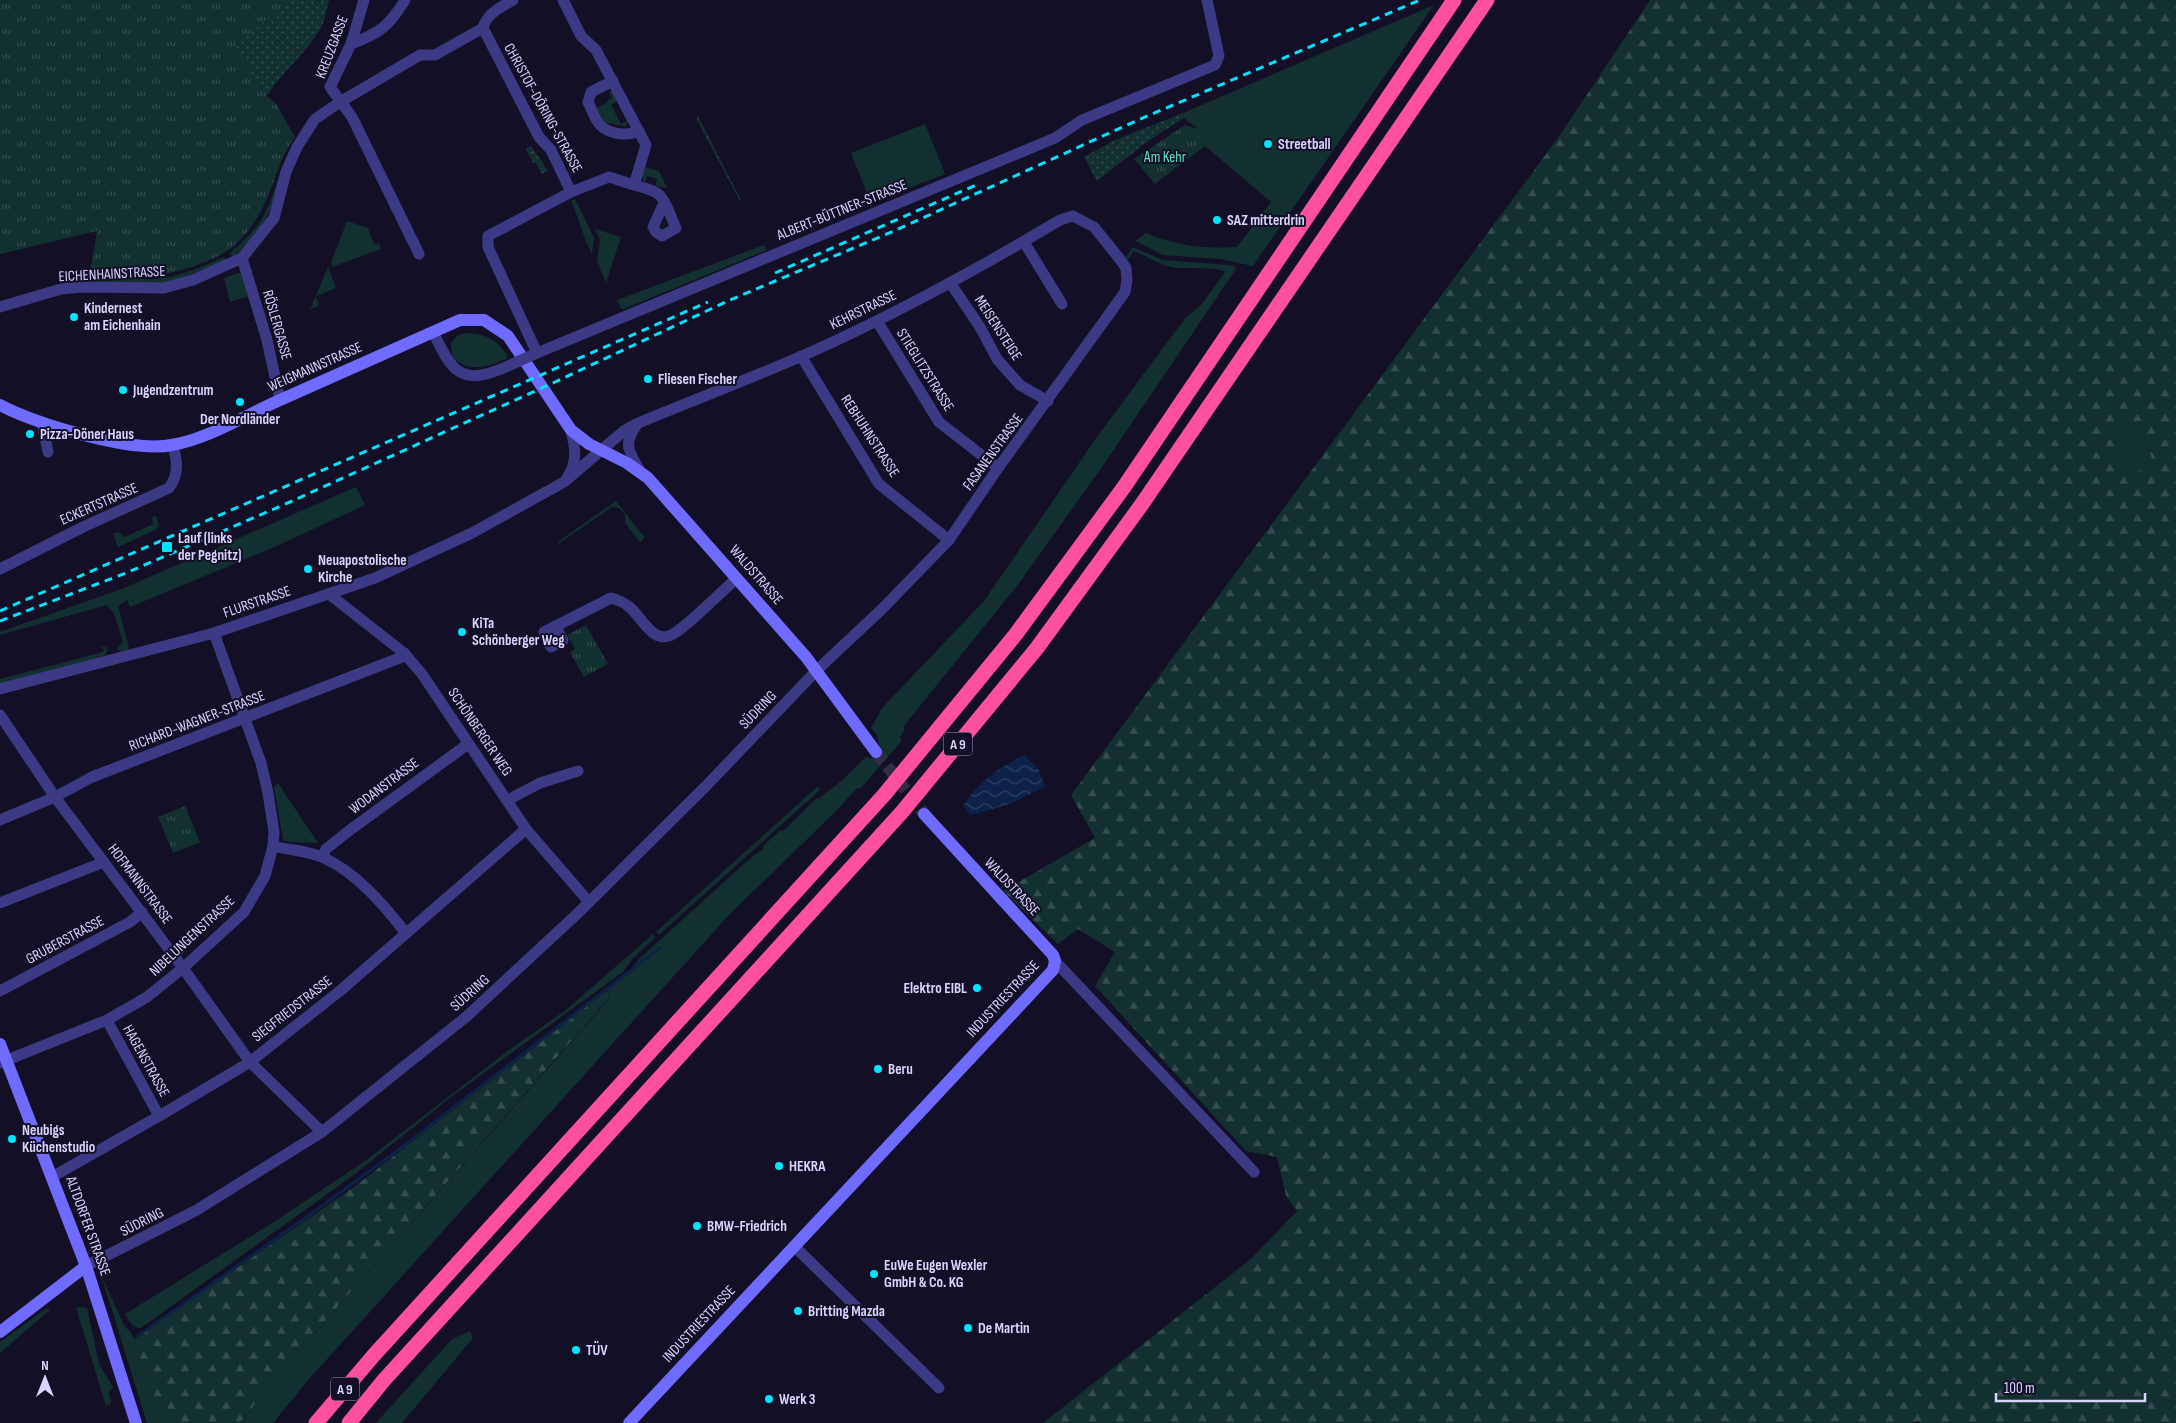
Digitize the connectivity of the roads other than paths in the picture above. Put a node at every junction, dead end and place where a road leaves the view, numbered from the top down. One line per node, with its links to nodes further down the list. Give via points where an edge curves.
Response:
1 (364, 0): 9 (street, KREUZGASSE)
2 (406, 0): 9 (street, via 392,21 372,36)
3 (513, 0): 8 (street, EICHENHAINSTRASSE, via 490,14)
4 (563, 0): 10 (street, via 581,36 596,50)
5 (1207, 0): 25 (street, ALBERT-BÜTTNER-STRASSE, via 1220,56 1215,65 1082,120 1055,138)
6 (1454, 0): 82 (highway, A 9, via 1124,487 1016,634 884,795)
7 (1487, 0): 83 (highway, A 9, via 1142,504 1037,648 902,812)
8 (483, 28): 11 (street, EICHENHAINSTRASSE, via 435,55 420,55); 14 (street, CHRISTOF-DÖRING-STRASSE, via 538,137 551,150)
9 (351, 44): 11 (street, KREUZGASSE, via 330,87)
10 (613, 81): 12 (street); 12 (street, via 591,92 588,102 600,126 629,136)
11 (340, 102): 18 (street, via 352,118); 19 (street, EICHENHAINSTRASSE, via 315,119 296,147 274,218)
12 (639, 131): 13 (street, via 646,145)
13 (634, 185): 14 (street, via 609,177); 15 (street, via 657,193)
14 (571, 192): 25 (street, CHRISTOF-DÖRING-STRASSE, via 488,236 488,247)
15 (664, 203)
16 (1094, 227): 17 (street, KEHRSTRASSE, via 1073,216 1060,220); 28 (street, FASANENSTRASSE, via 1126,268 1125,292)
17 (1024, 242): 20 (street, KEHRSTRASSE); 21 (street)
18 (419, 254)
19 (242, 258): 22 (street, EICHENHAINSTRASSE, via 201,277 164,288 61,290); 27 (street, RÖSLERGASSE, via 267,340)
20 (951, 284): 23 (street, KEHRSTRASSE); 28 (street, MEISENSTEIGE, via 997,359 1020,385)
21 (1062, 304)
22 (0, 307)
23 (876, 321): 26 (street, KEHRSTRASSE); 37 (street, STIEGLITZSTRASSE, via 939,422)
24 (433, 332): 25 (street, ALBERT-BÜTTNER-STRASSE, bridge, via 447,361 467,376 489,374); 27 (street, WEIGMANNSTRASSE); 32 (street, WEIGMANNSTRASSE, via 460,320 484,320 508,336)
25 (538, 353)
26 (801, 356): 31 (street, KEHRSTRASSE); 40 (street, REBHUHNSTRASSE, via 879,484)
27 (280, 400): 34 (street, WEIGMANNSTRASSE)
28 (1048, 401): 37 (street, FASANENSTRASSE)
29 (0, 405): 30 (street, WEIGMANNSTRASSE)
30 (42, 422): 34 (street, WEIGMANNSTRASSE, via 99,438 135,444); 36 (street)
31 (636, 424): 35 (street, KEHRSTRASSE); 38 (street, via 628,437 627,447)
32 (570, 430): 33 (street, WEIGMANNSTRASSE); 39 (street, via 575,461)
33 (589, 444): 35 (street, WALDSTRASSE)
34 (172, 445): 41 (street, ECKERTSTRASSE, via 176,456 176,480 169,488)
35 (603, 450): 38 (street, WALDSTRASSE); 39 (street, FLURSTRASSE)
36 (48, 452)
37 (998, 468): 40 (street, FASANENSTRASSE)
38 (640, 471): 42 (street, WALDSTRASSE)
39 (564, 482): 43 (street, FLURSTRASSE, via 472,533 375,578)
40 (949, 540): 47 (street, FASANENSTRASSE)
41 (0, 568)
42 (736, 578): 44 (street, via 680,630 668,637 652,633 624,601 611,598); 47 (street, WALDSTRASSE)
43 (329, 594): 45 (street, FLURSTRASSE); 46 (street, SCHÖNBERGER WEG)
44 (555, 626)
45 (214, 633): 48 (street, FLURSTRASSE); 50 (street, NIBELUNGENSTRASSE)
46 (404, 653): 50 (street, RICHARD-WAGNER-STRASSE, via 402,657); 51 (street, SCHÖNBERGER WEG, via 422,674)
47 (817, 670): 52 (street, WALDSTRASSE); 62 (street, SÜDRING)
48 (0, 689)
49 (0, 715): 54 (street, HOFMANNSTRASSE)
50 (245, 719): 54 (street, RICHARD-WAGNER-STRASSE, via 92,777); 59 (street, NIBELUNGENSTRASSE, via 268,793)
51 (468, 744): 55 (street, SCHÖNBERGER WEG); 60 (street, WODANSTRASSE, via 350,830 326,849)
52 (876, 752)
53 (578, 771): 55 (street, via 540,783)
54 (55, 797): 57 (street, RICHARD-WAGNER-STRASSE); 61 (street, HOFMANNSTRASSE)
55 (508, 800): 58 (street, SCHÖNBERGER WEG)
56 (924, 814): 66 (street, WALDSTRASSE)
57 (0, 820)
58 (526, 829): 62 (street, SCHÖNBERGER WEG); 65 (street, SIEGFRIEDSTRASSE)
59 (273, 846): 60 (street); 67 (street, NIBELUNGENSTRASSE, via 265,876 244,912)
60 (322, 857): 65 (street, via 362,885)
61 (104, 862): 63 (street); 64 (street, HOFMANNSTRASSE)
62 (589, 902): 74 (street, SÜDRING, via 466,1017)
63 (0, 903)
64 (142, 912): 67 (street, HOFMANNSTRASSE); 68 (street, GRUBERSTRASSE, via 130,922)
65 (405, 932): 72 (street, SIEGFRIEDSTRASSE, via 341,990)
66 (1055, 961): 75 (street, INDUSTRIESTRASSE); 77 (street, INDUSTRIESTRASSE, via 1053,970)
67 (183, 968): 69 (street, NIBELUNGENSTRASSE, via 147,997); 72 (street, HOFMANNSTRASSE)
68 (0, 991)
69 (107, 1020): 71 (street, NIBELUNGENSTRASSE); 73 (street, HAGENSTRASSE)
70 (0, 1044): 71 (street, ALTDORFER STRASSE)
71 (3, 1062): 76 (street, ALTDORFER STRASSE)
72 (250, 1062): 73 (street, SIEGFRIEDSTRASSE); 74 (street, HOFMANNSTRASSE)
73 (159, 1116): 76 (street, SIEGFRIEDSTRASSE)
74 (322, 1132): 78 (street, SÜDRING, via 195,1211)
75 (1254, 1172)
76 (52, 1177): 78 (street, ALTDORFER STRASSE)
77 (794, 1246): 80 (street); 84 (street, INDUSTRIESTRASSE)
78 (86, 1266): 79 (street); 81 (street, ALTDORFER STRASSE)
79 (0, 1332)
80 (939, 1388)
81 (136, 1423)
82 (316, 1423)
83 (349, 1423)
84 (629, 1423)

